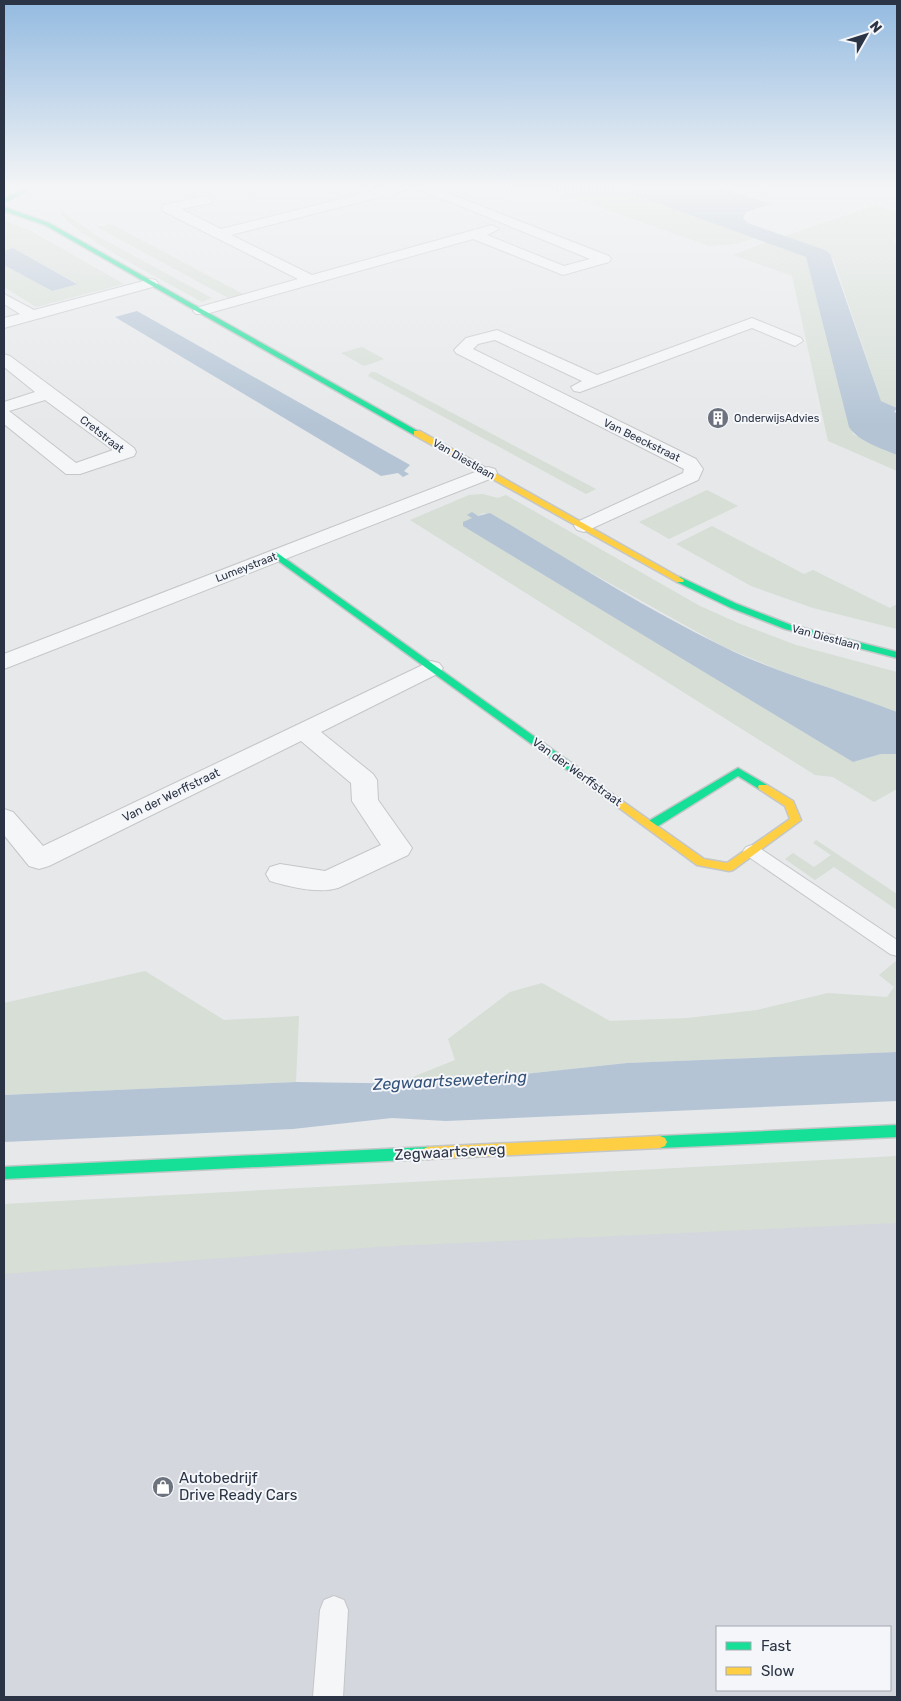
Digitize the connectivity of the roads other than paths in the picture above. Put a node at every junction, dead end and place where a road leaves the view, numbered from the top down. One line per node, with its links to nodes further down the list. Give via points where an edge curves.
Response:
1 (122, 266): 7 (street, Van Diestlaan)
2 (283, 266): 6 (street)
3 (359, 266): 6 (street)
4 (553, 266): 5 (street, via 564,271)
5 (579, 266)
6 (311, 280): 9 (street)
7 (151, 283): 9 (street, Van Diestlaan); 10 (street)
8 (4, 298): 10 (street)
9 (201, 311): 19 (street, Van Diestlaan)
10 (32, 315): 11 (street)
11 (4, 323)
12 (795, 341): 14 (street, via 752,323)
13 (4, 359): 15 (street)
14 (596, 381): 16 (street); 16 (street, Van Beeckstraat, via 498,335 472,341 462,350)
15 (48, 394): 17 (street); 18 (street, Cretstraat, via 127,452 73,470)
16 (556, 397): 20 (street, Van Beeckstraat, via 689,463 694,469 691,476)
17 (4, 407)
18 (4, 416)
19 (488, 473): 20 (street, Van Diestlaan); 21 (street, Lumeystraat)
20 (584, 526): 22 (street, Van Diestlaan, via 734,606 788,627)
21 (276, 555): 23 (street, Lumeystraat); 24 (street, Van der Werffstraat)
22 (897, 655)
23 (4, 662)
24 (431, 668): 25 (street, Van der Werffstraat); 27 (street, Van der Werffstraat)
25 (303, 730): 26 (street, Van der Werffstraat, via 39,859); 29 (street, via 364,780 365,801 398,848 328,881)
26 (4, 818)
27 (650, 825): 28 (street, Van der Werffstraat, via 701,862 729,867); 28 (street, Van der Werffstraat, via 738,771 790,804 796,820)
28 (752, 851): 30 (lane)
29 (280, 874)
30 (897, 949)
31 (897, 1131): 32 (street, Zegwaartseweg)
32 (4, 1173)
33 (334, 1610): 34 (lane)
34 (328, 1697)

